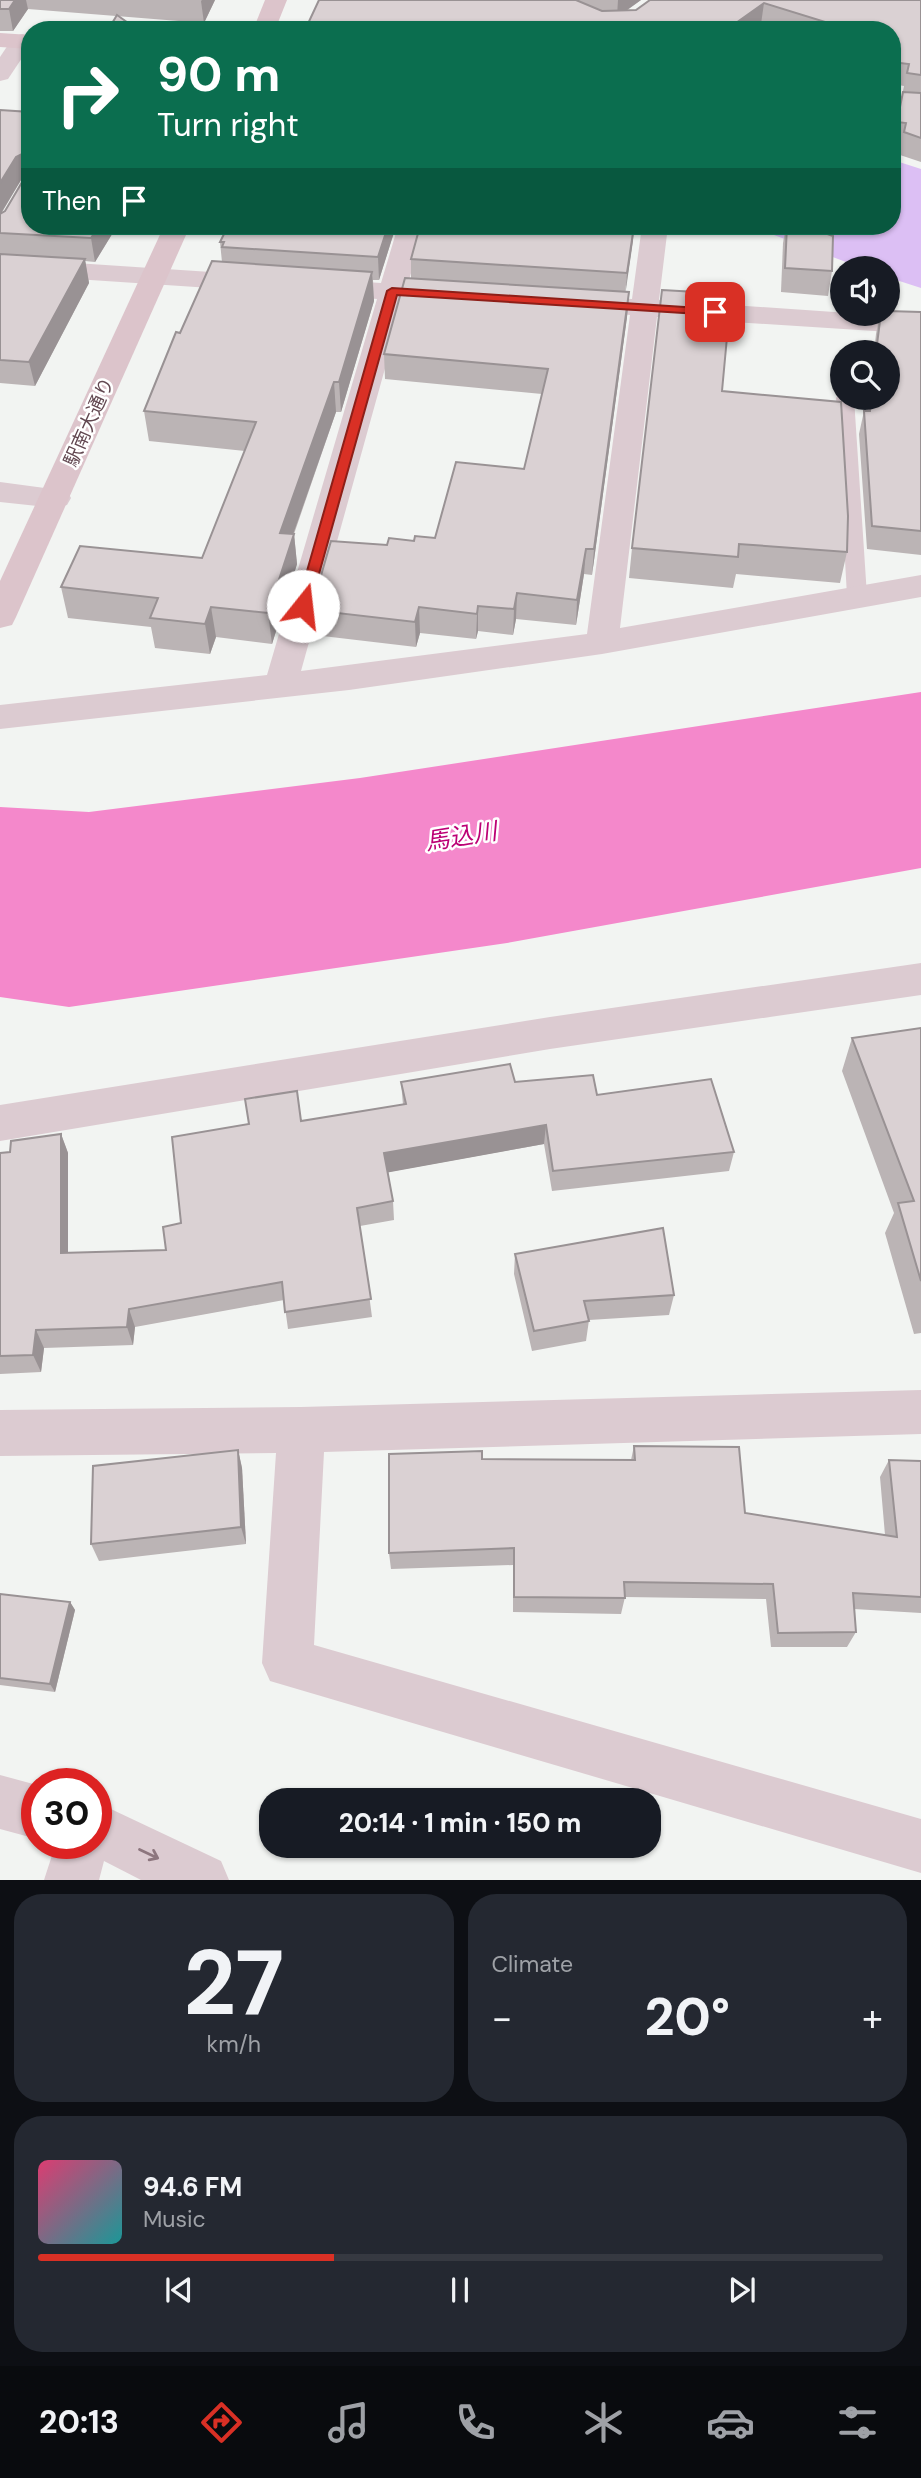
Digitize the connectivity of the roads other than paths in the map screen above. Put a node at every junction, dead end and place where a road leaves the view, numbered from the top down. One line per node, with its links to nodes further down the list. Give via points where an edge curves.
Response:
1 (276, 0): 2 (street)
2 (268, 21)
3 (17, 41): 4 (street)
4 (0, 74)
5 (901, 105): 6 (street)
6 (921, 107)
7 (173, 235): 11 (street, 駅南大通り)
8 (408, 235): 12 (street)
9 (654, 235): 15 (street)
10 (0, 265): 11 (street)
11 (153, 277): 12 (street); 19 (street, 駅南大通り)
12 (392, 291): 13 (street); 24 (street)
13 (472, 297)
14 (552, 302): 15 (street)
15 (646, 308): 16 (street); 23 (street)
16 (921, 326)
17 (846, 410): 21 (lane)
18 (0, 492): 19 (street)
19 (56, 498): 22 (street, 駅南大通り)
20 (921, 586): 21 (street)
21 (857, 597): 23 (street)
22 (2, 609)
23 (602, 642): 24 (street)
24 (281, 684): 25 (street)
25 (0, 717)
26 (921, 979): 27 (street, via 550,1033)
27 (0, 1122)
28 (921, 1412): 29 (street)
29 (301, 1430): 30 (street); 34 (street, via 288,1663)
30 (0, 1433)
31 (0, 1802): 32 (street)
32 (21, 1808)
33 (112, 1837): 37 (street, one-way to 37)
34 (921, 1846)
35 (78, 1859): 36 (street)
36 (71, 1880)
37 (202, 1880)

